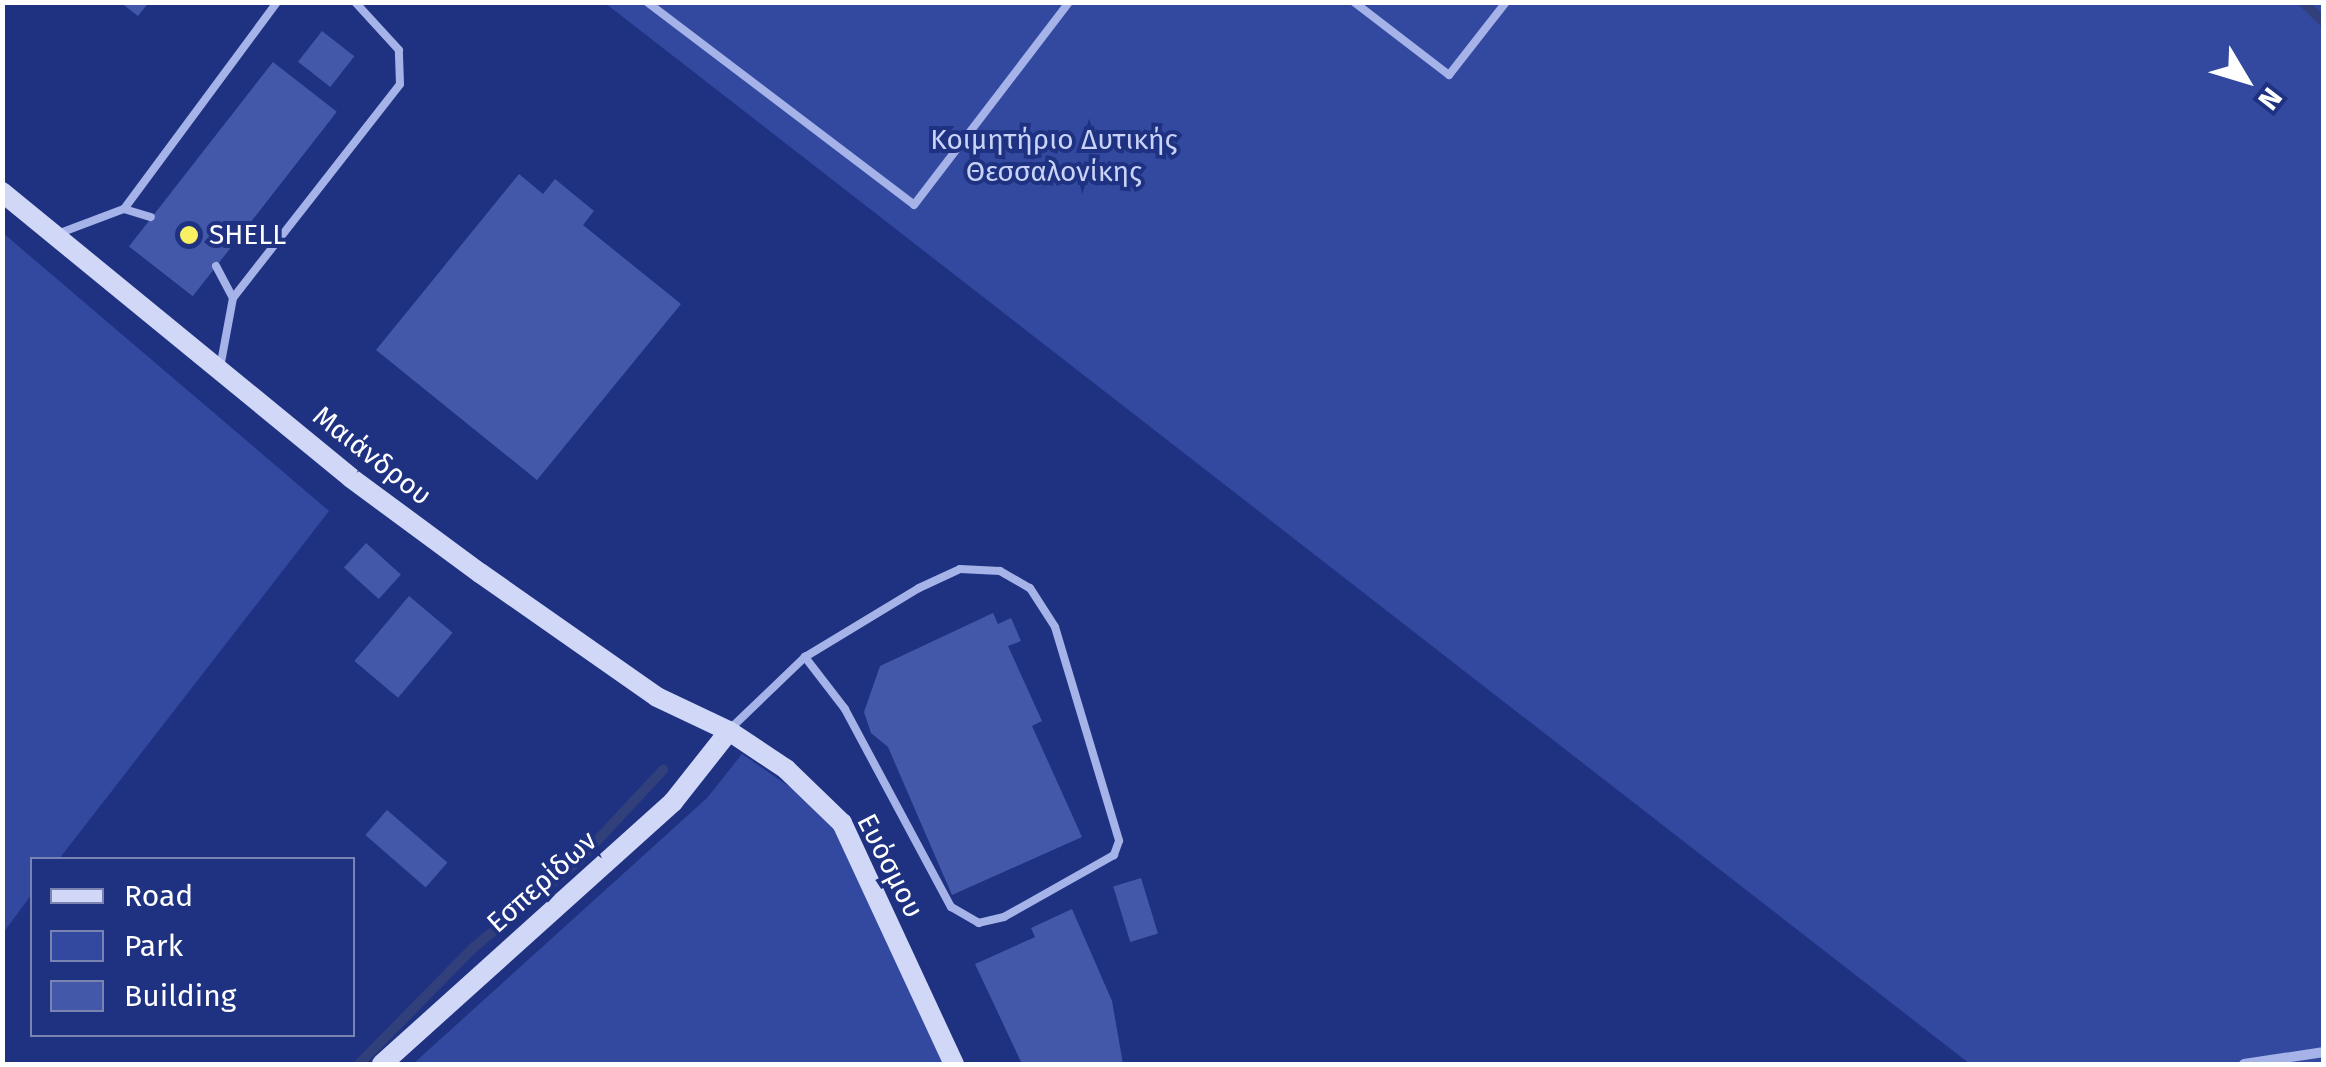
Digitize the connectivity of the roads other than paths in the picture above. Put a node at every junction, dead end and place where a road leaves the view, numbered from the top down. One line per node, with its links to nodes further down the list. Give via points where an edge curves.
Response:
1 (277, 2): 8 (lane)
2 (355, 2): 12 (lane, via 399,50 400,84)
3 (647, 2): 4 (lane, via 914,205)
4 (1069, 2)
5 (1354, 2): 6 (lane, via 1449,75)
6 (1506, 2)
7 (2, 192): 10 (main road, Μαιάνδρου)
8 (124, 209): 9 (lane); 10 (lane)
9 (151, 216)
10 (56, 233): 13 (main road, Μαιάνδρου)
11 (216, 266): 12 (lane)
12 (234, 298): 13 (lane)
13 (220, 368): 15 (main road, Μαιάνδρου, via 480,573 657,698)
14 (805, 657): 14 (lane, via 844,709 952,908 980,922 1004,917 1114,855 1119,842 1055,627 1030,588 1000,572 960,568); 15 (lane)
15 (729, 731): 17 (main road, Εσπερίδων, via 673,802); 18 (main road, Ευόσμου, via 786,770 842,823)
16 (2324, 1052): 19 (street)
17 (382, 1064)
18 (954, 1064)
19 (2244, 1064)

